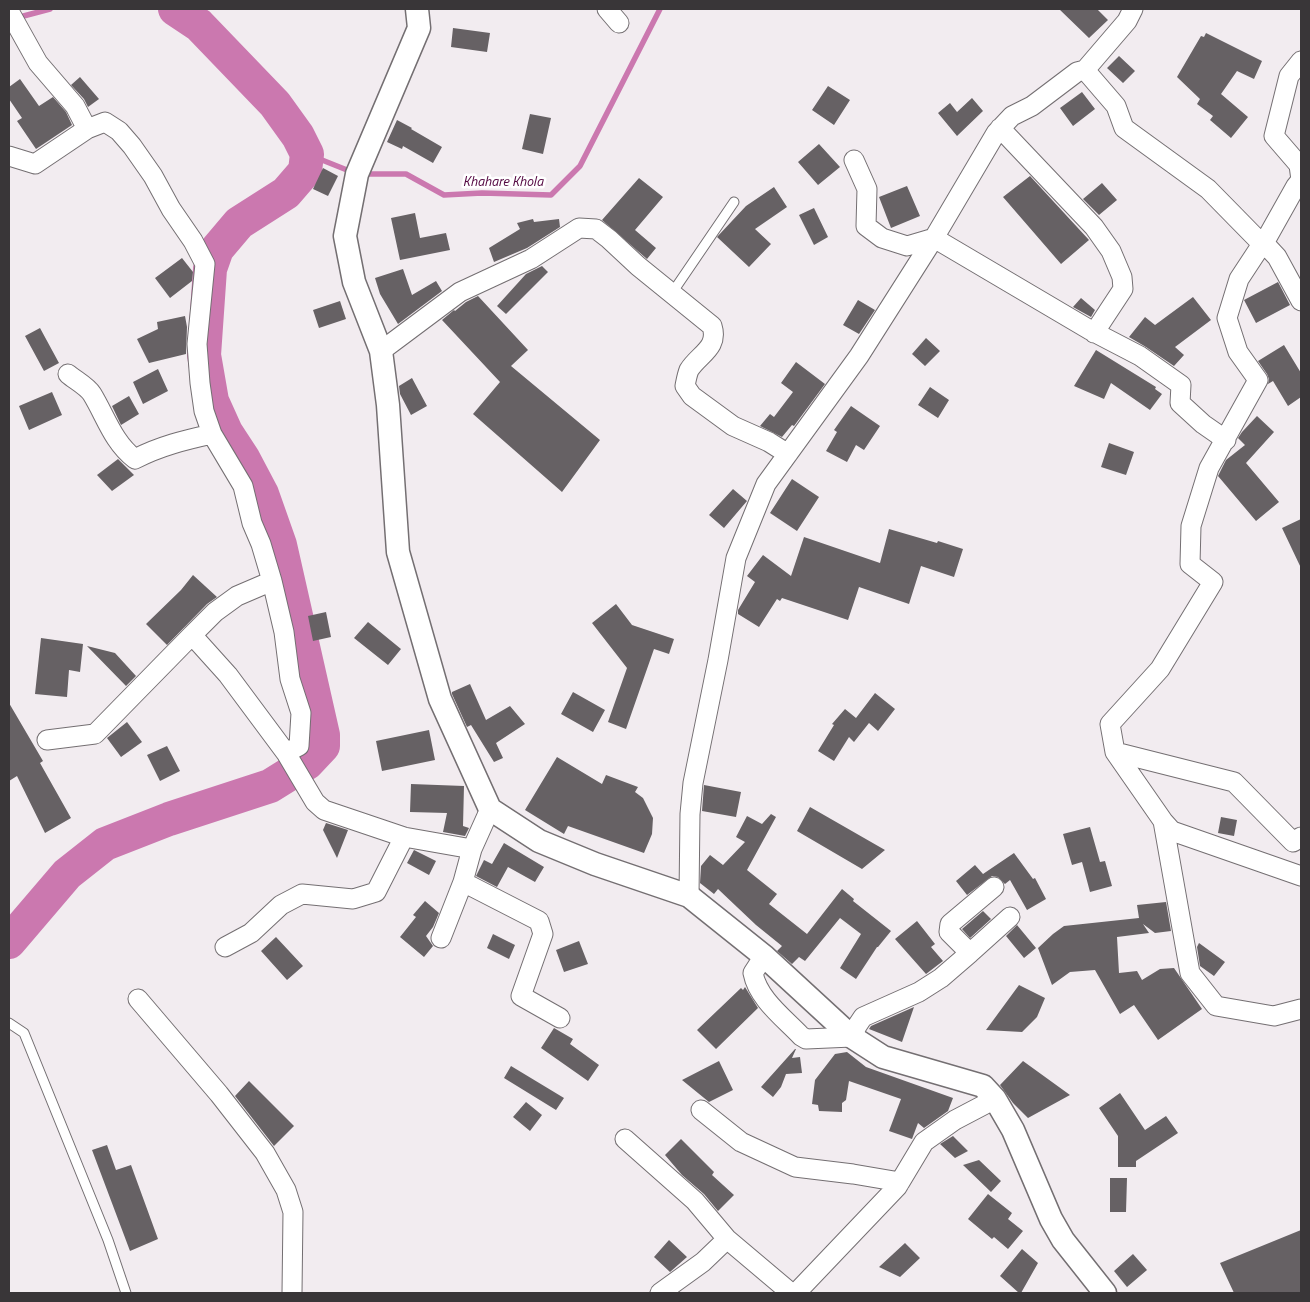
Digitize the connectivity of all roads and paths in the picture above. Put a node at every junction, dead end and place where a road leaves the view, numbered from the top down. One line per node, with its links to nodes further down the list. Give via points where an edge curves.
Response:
1 (417, 9): 19 (street, via 419,28 357,174 345,236 354,282)
2 (607, 9): 5 (street)
3 (1133, 9): 7 (street, via 1127,21)
4 (9, 10): 9 (street, via 38,63 75,106)
5 (619, 23)
6 (1301, 61): 12 (street, via 1288,76 1274,136 1299,165)
7 (1084, 70): 8 (street, via 1012,116); 15 (street, via 1116,106 1124,128 1208,189)
8 (1000, 128): 14 (street); 18 (street, via 1094,227 1112,251 1123,289)
9 (87, 129): 10 (street, via 35,164); 21 (street, via 104,122 119,131 132,146 193,241 204,264 197,344 204,411)
10 (9, 156)
11 (854, 160): 14 (street, via 867,189 866,226 882,238 907,246)
12 (1301, 180): 15 (street)
13 (734, 202): 16 (lane)
14 (934, 238): 18 (street); 23 (street, via 859,356)
15 (1263, 244): 17 (street, via 1278,257); 22 (street, via 1239,279 1227,318 1238,352 1258,380)
16 (672, 293): 19 (street, via 596,228 579,228 531,259 460,292); 23 (street, via 712,326 715,336 712,344 688,371 685,386 692,396 733,426)
17 (1301, 301)
18 (1094, 332): 22 (street, via 1140,356 1181,385 1180,404)
19 (381, 351): 29 (street, via 398,552 440,699)
20 (68, 374): 21 (street, via 91,393 124,451 135,459 181,441)
21 (212, 434): 24 (street, via 244,486 252,523)
22 (1226, 440): 27 (street, via 1209,468 1191,526 1190,564 1212,582 1160,669 1110,724)
23 (788, 454): 37 (street, via 766,484 736,558 693,783)
24 (272, 582): 25 (street, via 237,596); 28 (street, via 284,632 290,678 301,713 299,746)
25 (192, 635): 26 (street, via 95,734); 28 (street, via 228,675)
26 (47, 740)
27 (1115, 752): 30 (street); 32 (street, via 1234,782 1293,842)
28 (286, 753): 31 (street, via 315,802 324,810)
29 (490, 809): 33 (street); 37 (street, via 539,841)
30 (1163, 821): 34 (street, via 1172,831); 44 (street, via 1190,973 1216,1006 1274,1016)
31 (404, 837): 33 (street); 40 (street, via 376,892 353,899 302,894 281,905 251,933)
32 (1301, 837)
33 (472, 849): 35 (street)
34 (1301, 876)
35 (463, 882): 39 (street); 45 (street, via 539,921 543,934 521,996)
36 (994, 886): 41 (street, via 950,924 949,932)
37 (690, 896): 42 (street)
38 (1010, 917): 41 (street)
39 (441, 938)
40 (225, 946)
41 (970, 953): 47 (street, via 919,992 863,1017)
42 (764, 956): 47 (street); 47 (street, via 753,973 757,988 801,1036 806,1039)
43 (138, 998): 54 (street, via 265,1154 286,1190 293,1212)
44 (1301, 1009)
45 (560, 1018)
46 (9, 1023): 53 (lane, via 24,1032 108,1240)
47 (852, 1037): 48 (street, via 883,1057 983,1086)
48 (995, 1099): 51 (street, via 955,1120 924,1142); 58 (street, via 1013,1130 1051,1219 1063,1240)
49 (701, 1110): 51 (street, via 741,1142 795,1167)
50 (625, 1139): 52 (street, via 695,1202)
51 (900, 1182): 57 (street)
52 (727, 1239): 55 (street, via 703,1262); 56 (street)
53 (126, 1293)
54 (292, 1293)
55 (660, 1293)
56 (791, 1293)
57 (796, 1293)
58 (1105, 1293)

